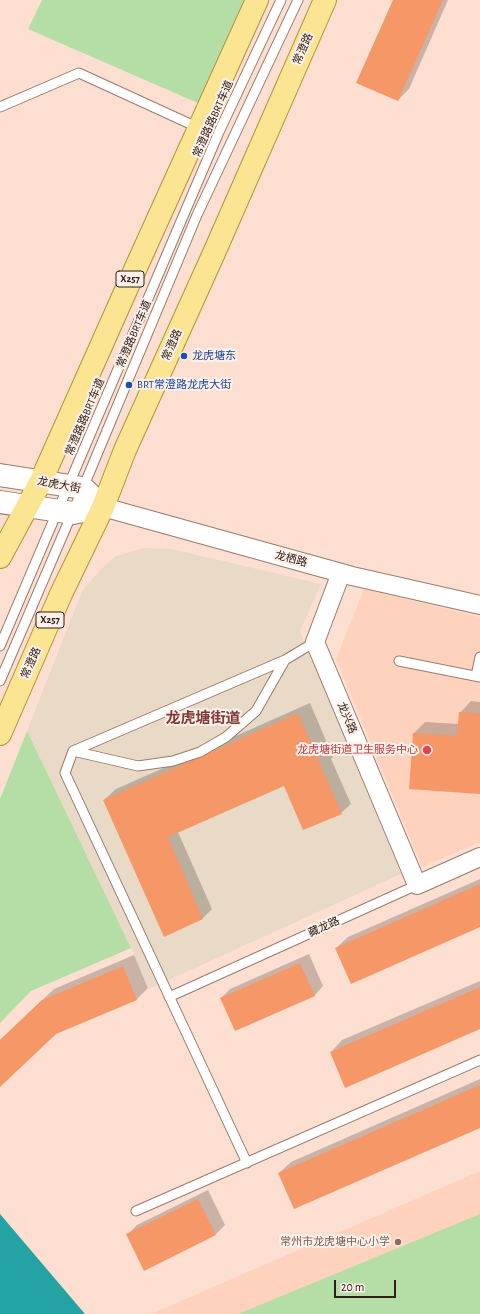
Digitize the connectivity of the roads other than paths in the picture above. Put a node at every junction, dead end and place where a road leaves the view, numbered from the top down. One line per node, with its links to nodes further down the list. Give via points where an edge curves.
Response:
1 (257, 0): 6 (main road, X257)
2 (282, 0): 9 (lane, 常澄路路BRT车道, via 219,132)
3 (298, 0): 9 (lane, 常澄路BRT车道, via 197,216)
4 (325, 0): 12 (main road, 常澄路 / X257, via 124,450)
5 (0, 107): 6 (lane, via 79,73)
6 (199, 128): 8 (main road, X257)
7 (0, 475): 8 (street, 龙虎大街)
8 (41, 481): 9 (street, 龙虎大街); 11 (main road, X257)
9 (76, 487): 12 (street, 龙虎大街); 13 (lane, 常澄路BRT车道); 13 (lane, 常澄路路BRT车道)
10 (0, 502): 11 (street, 龙虎大街)
11 (27, 506): 13 (street, 龙虎大街); 14 (main road, X257)
12 (103, 507): 13 (street, 龙虎大街); 15 (street, 龙栖路); 24 (main road, 常澄路 / X257, via 61,594)
13 (65, 512): 18 (lane, 常澄路路BRT车道); 23 (lane, 常澄路BRT车道)
14 (0, 557)
15 (341, 573): 16 (street, 龙栖路); 17 (street)
16 (480, 605)
17 (315, 642): 20 (lane); 27 (street, 龙兴路)
18 (0, 646)
19 (480, 657): 22 (lane)
20 (285, 660): 25 (lane); 25 (lane, via 256,711 226,737 200,752 173,761 138,766)
21 (399, 661): 22 (lane)
22 (478, 676)
23 (0, 681)
24 (0, 734)
25 (72, 751): 28 (lane, via 65,773)
26 (480, 857): 27 (street, 藏龙路)
27 (417, 885): 28 (lane, 藏龙路)
28 (169, 997): 30 (lane)
29 (480, 1060): 30 (lane)
30 (247, 1163): 31 (lane)
31 (136, 1212)

